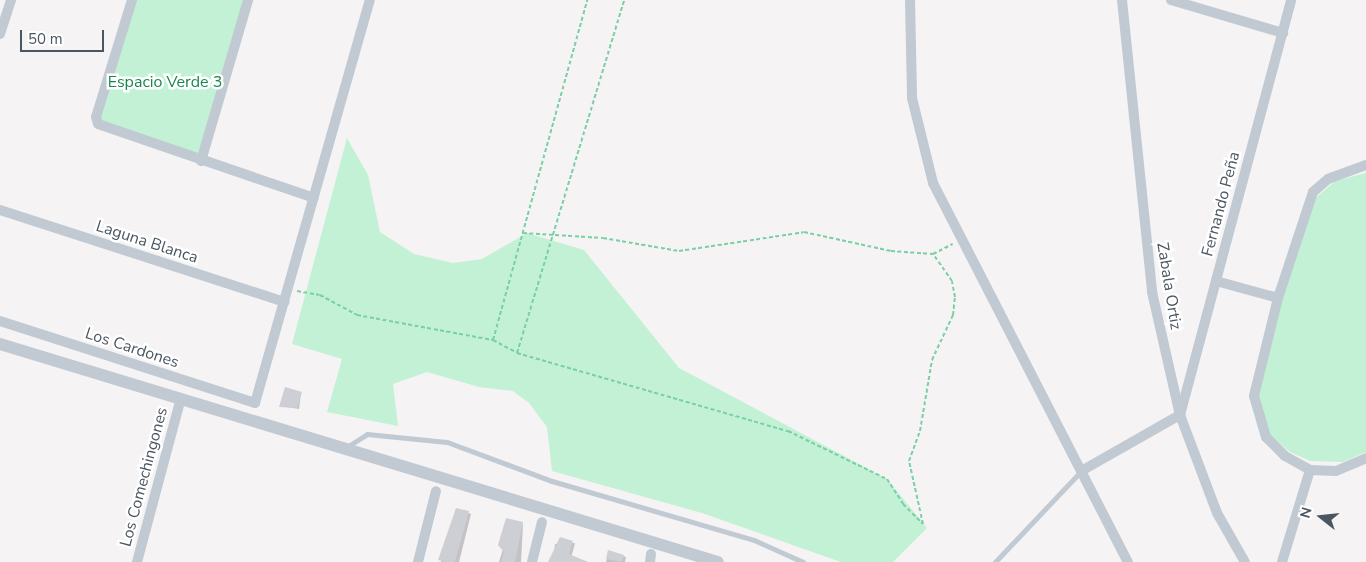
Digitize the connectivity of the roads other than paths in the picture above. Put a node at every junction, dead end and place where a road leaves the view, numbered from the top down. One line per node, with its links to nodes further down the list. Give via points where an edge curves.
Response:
1 (11, 0): 10 (street)
2 (132, 0): 11 (street, via 96,117 98,124)
3 (248, 0): 11 (street)
4 (370, 0): 13 (street)
5 (910, 0): 24 (street, via 908,67 916,128 929,174 960,241)
6 (1122, 0): 21 (street, Zabala Ortiz, via 1152,292)
7 (1171, 0): 9 (street)
8 (1291, 0): 9 (street, Fernando Peña)
9 (1283, 33): 15 (street, Fernando Peña)
10 (0, 34)
11 (201, 161): 13 (street)
12 (1366, 165): 17 (street, via 1328,179 1313,192)
13 (314, 198): 16 (street)
14 (0, 210): 16 (street, Laguna Blanca)
15 (1216, 281): 17 (street); 21 (street, Fernando Peña)
16 (285, 297): 18 (street, Los Cardones, via 255,403)
17 (1278, 298): 25 (street, via 1256,378 1256,416 1266,437 1285,456)
18 (0, 321)
19 (0, 344): 20 (street)
20 (180, 401): 22 (street); 28 (street, Los Comechingones)
21 (1180, 415): 24 (street); 35 (street, Zabala Ortiz, via 1217,513)
22 (343, 450): 31 (street); 32 (lane, via 367,434 447,442 552,481 754,540)
23 (1366, 458): 25 (street, via 1336,471)
24 (1083, 470): 33 (lane); 34 (street)
25 (1310, 470): 36 (street)
26 (436, 490): 29 (street)
27 (542, 522): 30 (street)
28 (137, 562)
29 (418, 562)
30 (532, 562)
31 (718, 562)
32 (804, 562)
33 (995, 562)
34 (1128, 562)
35 (1245, 562)
36 (1282, 562)

